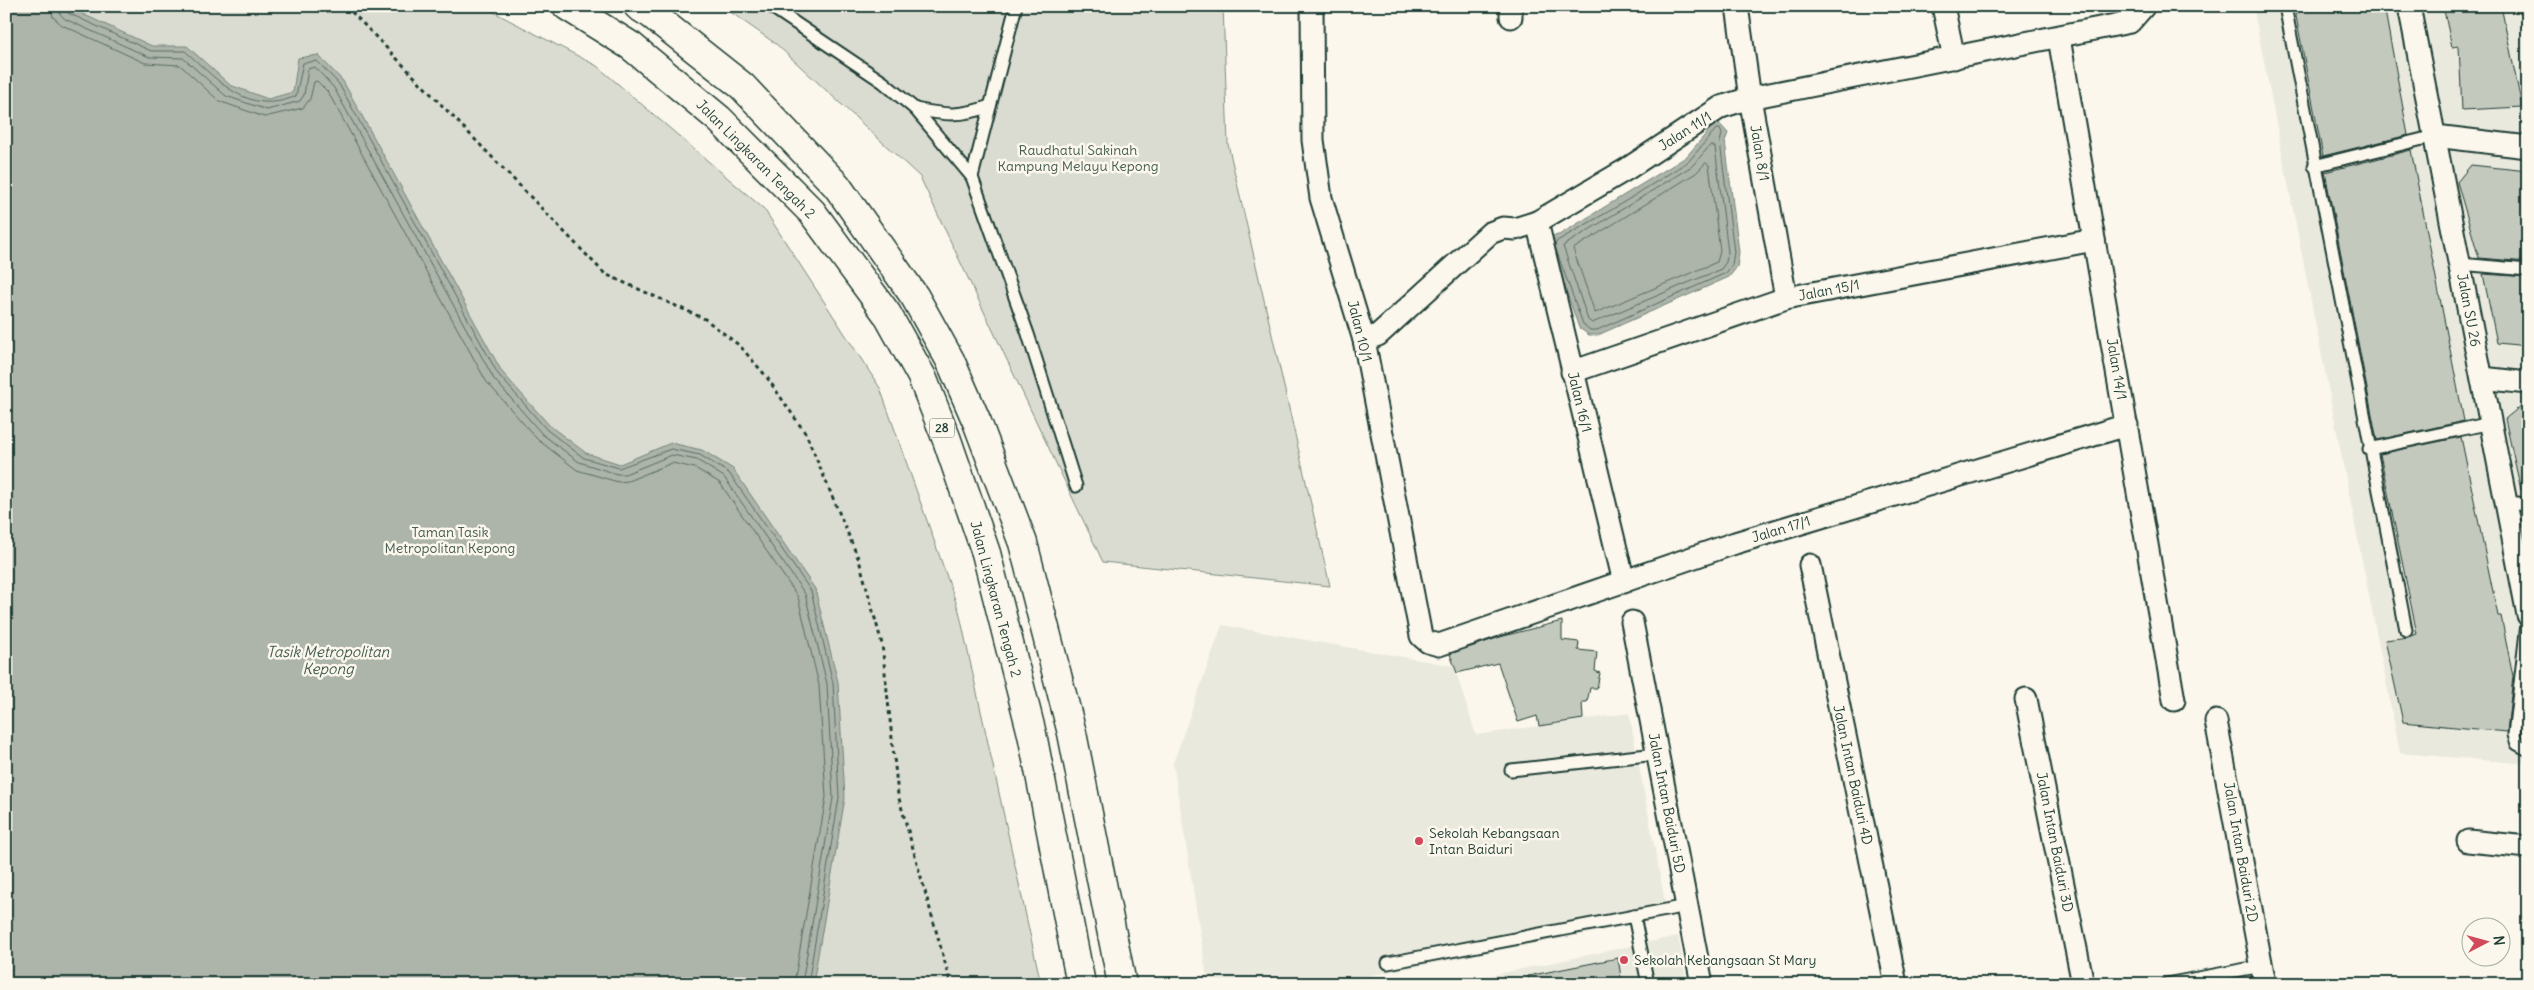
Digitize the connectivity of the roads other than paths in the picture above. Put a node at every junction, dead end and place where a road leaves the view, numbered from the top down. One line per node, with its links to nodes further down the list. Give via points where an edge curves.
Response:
1 (567, 6): 53 (highway, Jalan Lingkaran Tengah 2 / 28, via 631,46 719,119 812,212 887,314 922,377 986,553 1032,734)
2 (638, 6): 54 (highway, 28, via 742,86 837,186 915,298 950,360 1023,543 1072,733)
3 (770, 6): 15 (lane, via 883,82)
4 (1016, 6): 14 (lane)
5 (1312, 6): 25 (street, Jalan 10/1, via 1313,140 1321,198)
6 (1737, 6): 13 (street, Jalan 8/1)
7 (1943, 6): 12 (street)
8 (2144, 6): 11 (street, Jalan 11/1, via 2130,22)
9 (2285, 6): 18 (lane)
10 (2409, 6): 16 (street, Jalan SU 26)
11 (2060, 38): 12 (street, Jalan 11/1); 21 (street, Jalan 14/1)
12 (1954, 58): 13 (street, Jalan 11/1)
13 (1750, 98): 20 (street, Jalan 11/1, via 1721,107 1627,169); 24 (street, Jalan 8/1)
14 (990, 106): 15 (lane, via 970,114 949,115); 19 (lane)
15 (915, 109): 19 (lane)
16 (2435, 136): 17 (street); 18 (lane); 22 (street, Jalan SU 26)
17 (2528, 147)
18 (2314, 166): 31 (lane)
19 (972, 177): 32 (lane, via 1028,334)
20 (1537, 222): 25 (street, Jalan 11/1, via 1490,233 1378,335); 26 (street, Jalan 16/1)
21 (2094, 240): 24 (street, Jalan 15/1); 30 (street, Jalan 14/1)
22 (2460, 264): 23 (lane); 27 (street, Jalan SU 26)
23 (2528, 270)
24 (1786, 298): 26 (street, Jalan 15/1)
25 (1364, 340): 40 (street, Jalan 10/1, via 1421,636)
26 (1572, 372): 36 (street, Jalan 16/1)
27 (2482, 378): 28 (street); 29 (street, Jalan SU 26)
28 (2528, 383)
29 (2491, 423): 31 (lane); 33 (street, Jalan SU 26)
30 (2127, 425): 36 (street, Jalan 17/1, via 1735,543); 42 (street, Jalan 14/1)
31 (2369, 449): 39 (lane)
32 (1076, 486)
33 (2506, 502): 34 (lane); 37 (street, Jalan SU 26)
34 (2528, 504)
35 (1810, 565): 57 (street, Jalan Intan Baiduri 4D)
36 (1624, 582): 40 (street, Jalan 17/1)
37 (2528, 615): 44 (lane, via 2514,735 2517,744)
38 (1632, 622): 45 (street, Jalan Intan Baiduri 5D)
39 (2406, 630)
40 (1439, 645)
41 (2026, 700): 58 (street, Jalan Intan Baiduri 3D)
42 (2174, 700)
43 (2216, 720): 52 (street, Jalan Intan Baiduri 2D)
44 (2528, 750)
45 (1657, 754): 46 (lane); 49 (street, Jalan Intan Baiduri 5D)
46 (1511, 770)
47 (2468, 841): 48 (street)
48 (2528, 847)
49 (1687, 906): 50 (lane); 56 (street, Jalan Intan Baiduri 5D)
50 (1634, 916): 51 (lane); 55 (lane)
51 (1388, 963)
52 (2263, 975): 59 (lane)
53 (1081, 984)
54 (1122, 984)
55 (1648, 984)
56 (1702, 984)
57 (1896, 984)
58 (2083, 984)
59 (2166, 984)

